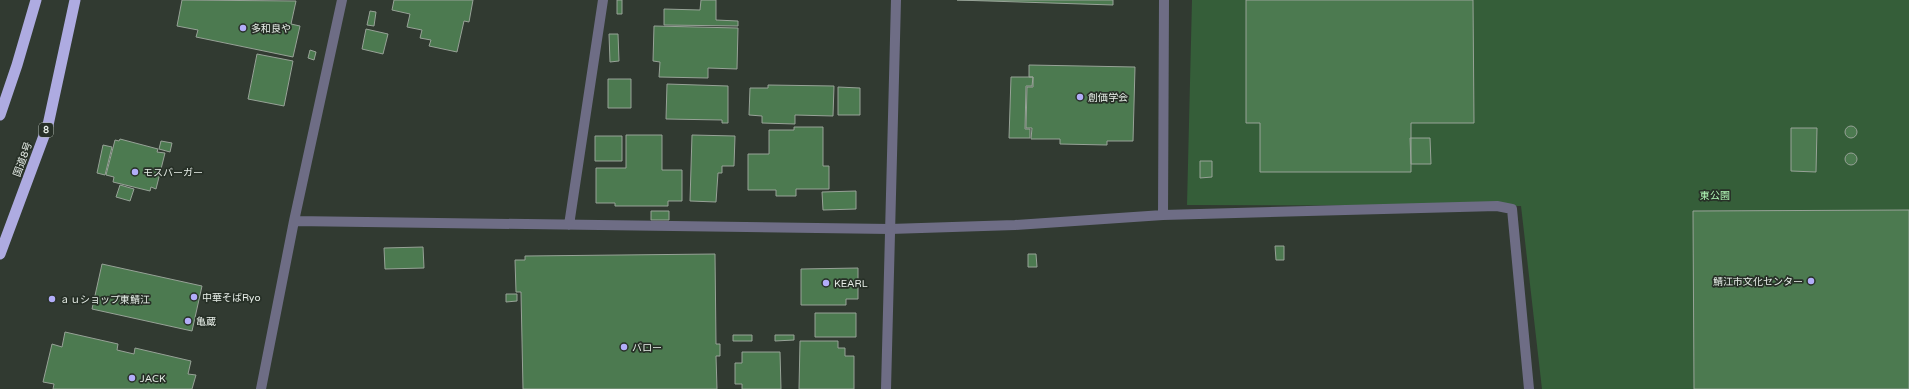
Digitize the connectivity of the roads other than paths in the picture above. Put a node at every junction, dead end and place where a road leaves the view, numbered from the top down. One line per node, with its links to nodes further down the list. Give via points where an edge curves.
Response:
1 (36, 0): 7 (highway)
2 (75, 0): 12 (highway, 国道8号 / 8, via 48,125)
3 (342, 0): 9 (street)
4 (603, 0): 10 (street)
5 (896, 0): 11 (street)
6 (1164, 0): 8 (street)
7 (0, 115)
8 (1163, 215): 11 (street, via 1015,225); 15 (street, via 1497,206 1512,209)
9 (294, 221): 10 (street); 13 (street)
10 (569, 225): 11 (street)
11 (890, 229): 14 (street)
12 (0, 254)
13 (261, 389)
14 (886, 389)
15 (1529, 389)

